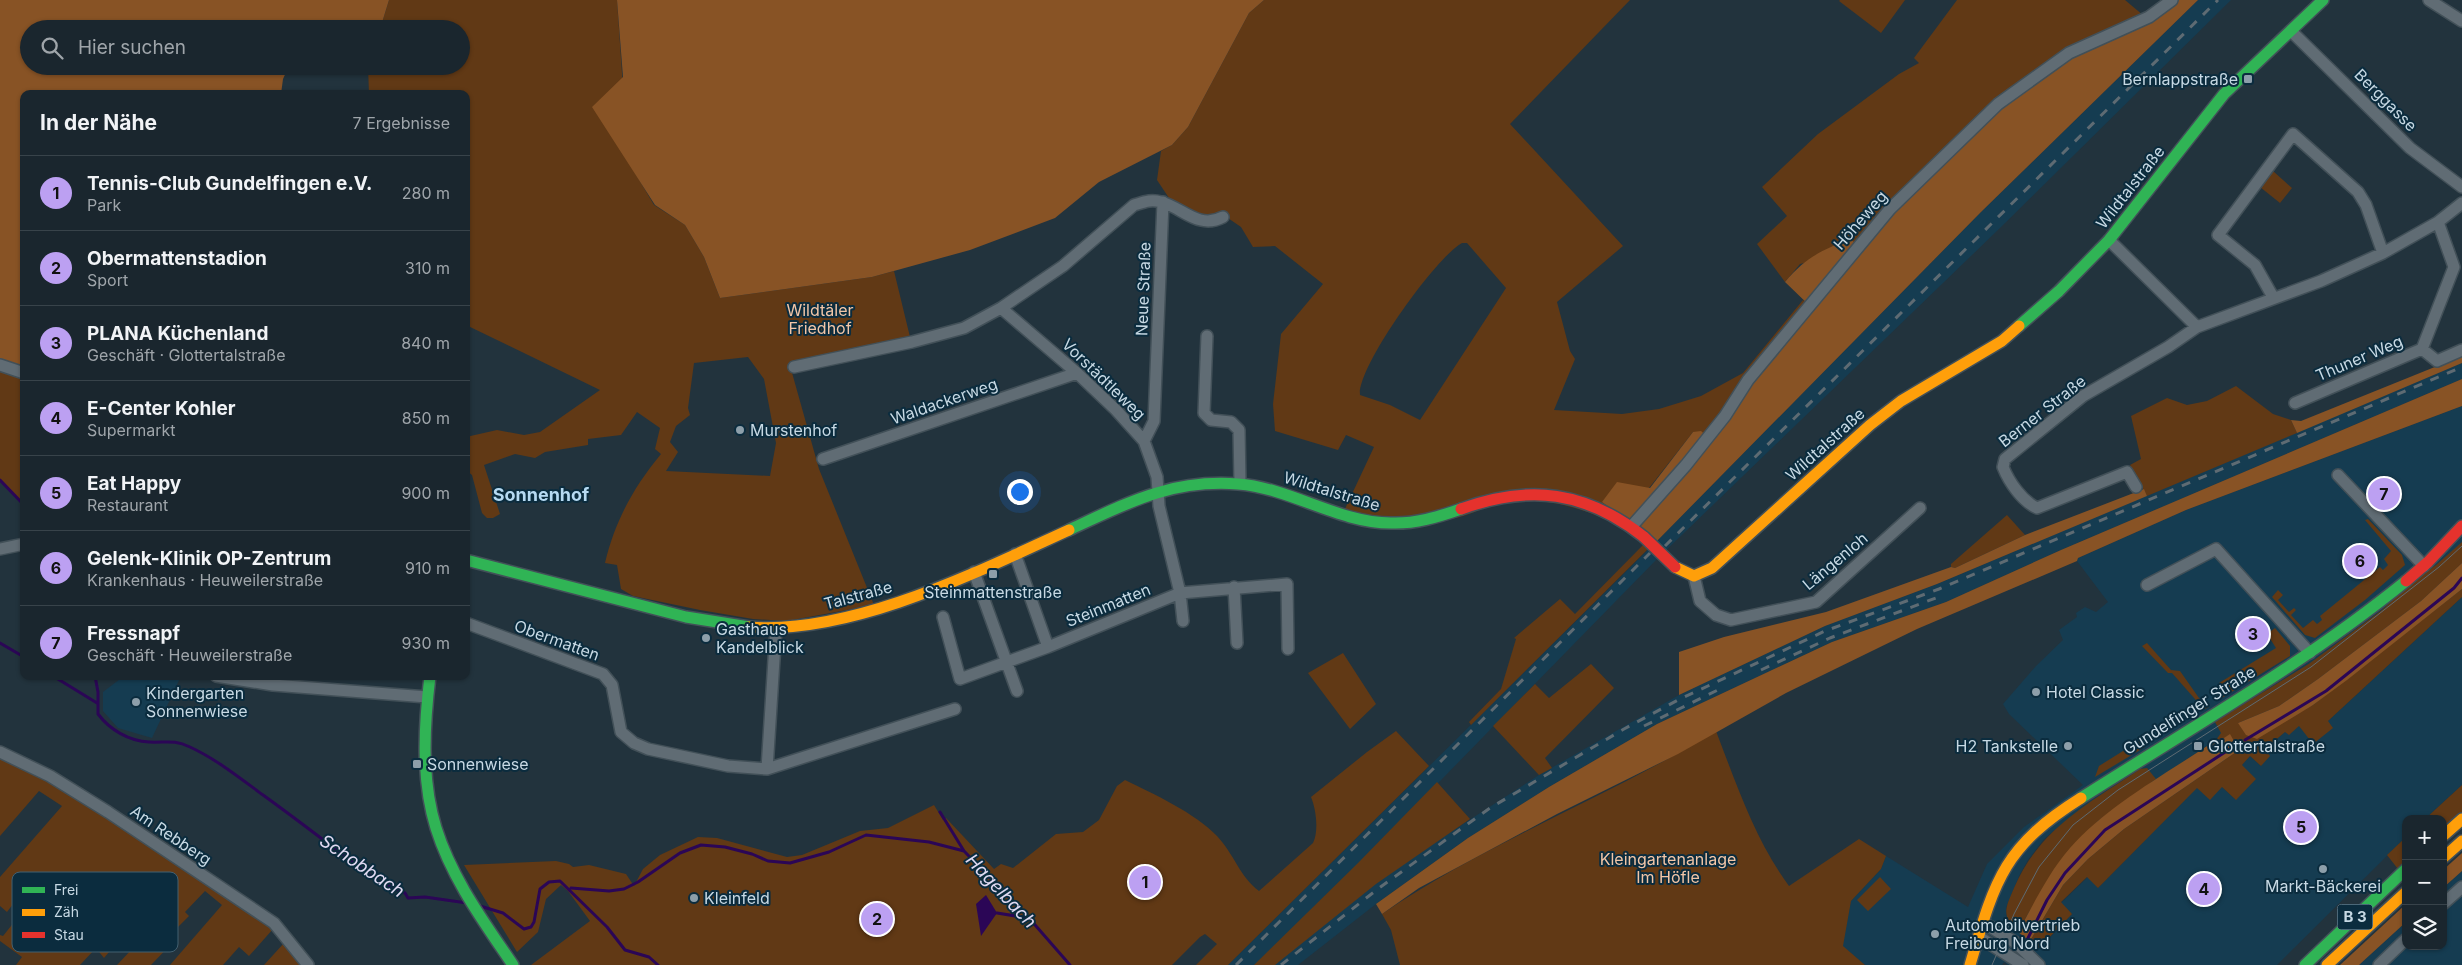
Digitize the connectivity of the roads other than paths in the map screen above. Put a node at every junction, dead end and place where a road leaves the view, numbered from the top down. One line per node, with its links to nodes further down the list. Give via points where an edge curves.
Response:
1 (2172, 0): 31 (street, Höheweg, via 2149,18 2069,53 1998,104 1890,209 1748,380 1725,416 1686,465)
2 (2323, 0): 5 (main road, Wildtalstraße)
3 (2429, 0): 4 (street)
4 (2462, 21)
5 (2291, 31): 6 (street, Berggasse, via 2410,148); 11 (main road, Wildtalstraße, via 2224,94)
6 (2462, 187)
7 (1162, 202): 9 (street, via 1190,217); 14 (street, via 1149,200 1134,205 1062,266); 24 (street, Neue Straße, via 1154,421)
8 (2462, 203): 10 (street, Berner Straße)
9 (1223, 217)
10 (2438, 222): 12 (street, Berner Straße); 17 (street, Thuner Weg, via 2454,267)
11 (2109, 240): 15 (street); 39 (main road, Wildtalstraße, via 2059,291 2002,341 1901,401 1870,425 1712,568)
12 (2384, 254): 13 (street, Berner Straße); 13 (street, via 2366,204 2358,192 2293,134 2218,235 2255,265)
13 (2273, 297): 15 (street, Berner Straße)
14 (1001, 308): 20 (street, via 964,328); 22 (street, Vorstädtleweg)
15 (2197, 327): 28 (street, Berner Straße, via 2083,396 2005,459 2003,468 2030,505 2037,508 2127,472)
16 (1207, 336): 27 (street, via 1204,413 1211,420 1231,422 1239,430)
17 (2422, 349): 18 (street, via 2437,360); 23 (street, Thuner Weg)
18 (2462, 350)
19 (0, 365): 21 (street)
20 (794, 367)
21 (20, 372)
22 (1077, 373): 24 (street, Vorstädtleweg); 25 (street, Waldackerweg)
23 (2295, 403)
24 (1144, 441): 29 (street, Vorstädtleweg, via 1157,477)
25 (823, 459)
26 (2338, 475): 37 (street)
27 (1242, 484): 29 (main road, Talstraße, via 1200,484); 31 (main road, Wildtalstraße, via 1286,494 1358,520 1380,524 1410,523 1492,499 1530,493 1583,502)
28 (2136, 487)
29 (1158, 491): 35 (main road, Talstraße); 42 (street)
30 (1920, 508): 39 (street, Längenloh, via 1816,602 1731,620 1716,615 1700,601)
31 (1631, 526): 39 (main road, Wildtalstraße, bridge, via 1675,567)
32 (2462, 526): 37 (main road, Gundelfinger Straße)
33 (20, 545): 34 (street)
34 (0, 549)
35 (1015, 554): 38 (main road, Talstraße); 48 (street)
36 (470, 561): 46 (main road, Talstraße, via 685,615)
37 (2424, 566): 50 (main road, Gundelfinger Straße)
38 (974, 572): 46 (main road, Talstraße, via 868,612); 51 (street)
39 (1694, 576)
40 (2148, 585): 50 (street, via 2216,549)
41 (1233, 588): 42 (street, Steinmatten); 47 (street); 49 (street, via 1286,584)
42 (1180, 593): 44 (street); 48 (street, Steinmatten)
43 (943, 617): 51 (street, Steinmatten, via 960,679)
44 (1183, 621)
45 (470, 624): 60 (street, Obermatten, via 603,674 612,685 621,732 634,743 683,758)
46 (776, 628): 60 (street)
47 (1238, 643)
48 (1048, 647): 51 (street, Steinmatten)
49 (1288, 649)
50 (2310, 653): 69 (main road, Gundelfinger Straße, via 2081,797 2032,834 2010,859)
51 (1007, 662): 56 (street)
52 (241, 680): 55 (street)
53 (323, 680): 55 (street)
54 (429, 680): 57 (main road)
55 (322, 689): 57 (street)
56 (1017, 691)
57 (427, 697): 73 (main road, via 425,765 436,828 472,901)
58 (955, 709): 60 (street, Obermatten)
59 (0, 752): 72 (street, Am Rebberg, via 50,776 108,812 274,923)
60 (767, 769)
61 (2462, 819): 62 (main road)
62 (2447, 832)
63 (2462, 841): 64 (main road)
64 (2447, 854)
65 (2402, 873): 77 (main road, B 3)
66 (2462, 887): 68 (street)
67 (2402, 896): 78 (main road, B 3)
68 (2447, 900)
69 (1984, 923): 70 (main road, Gundelfinger Straße); 76 (street, via 2016,943)
70 (1979, 937): 74 (main road, Gundelfinger Straße); 75 (street)
71 (2402, 944): 79 (street)
72 (308, 965)
73 (513, 965)
74 (1970, 965)
75 (2022, 965)
76 (2039, 965)
77 (2305, 965)
78 (2327, 965)
79 (2379, 965)

